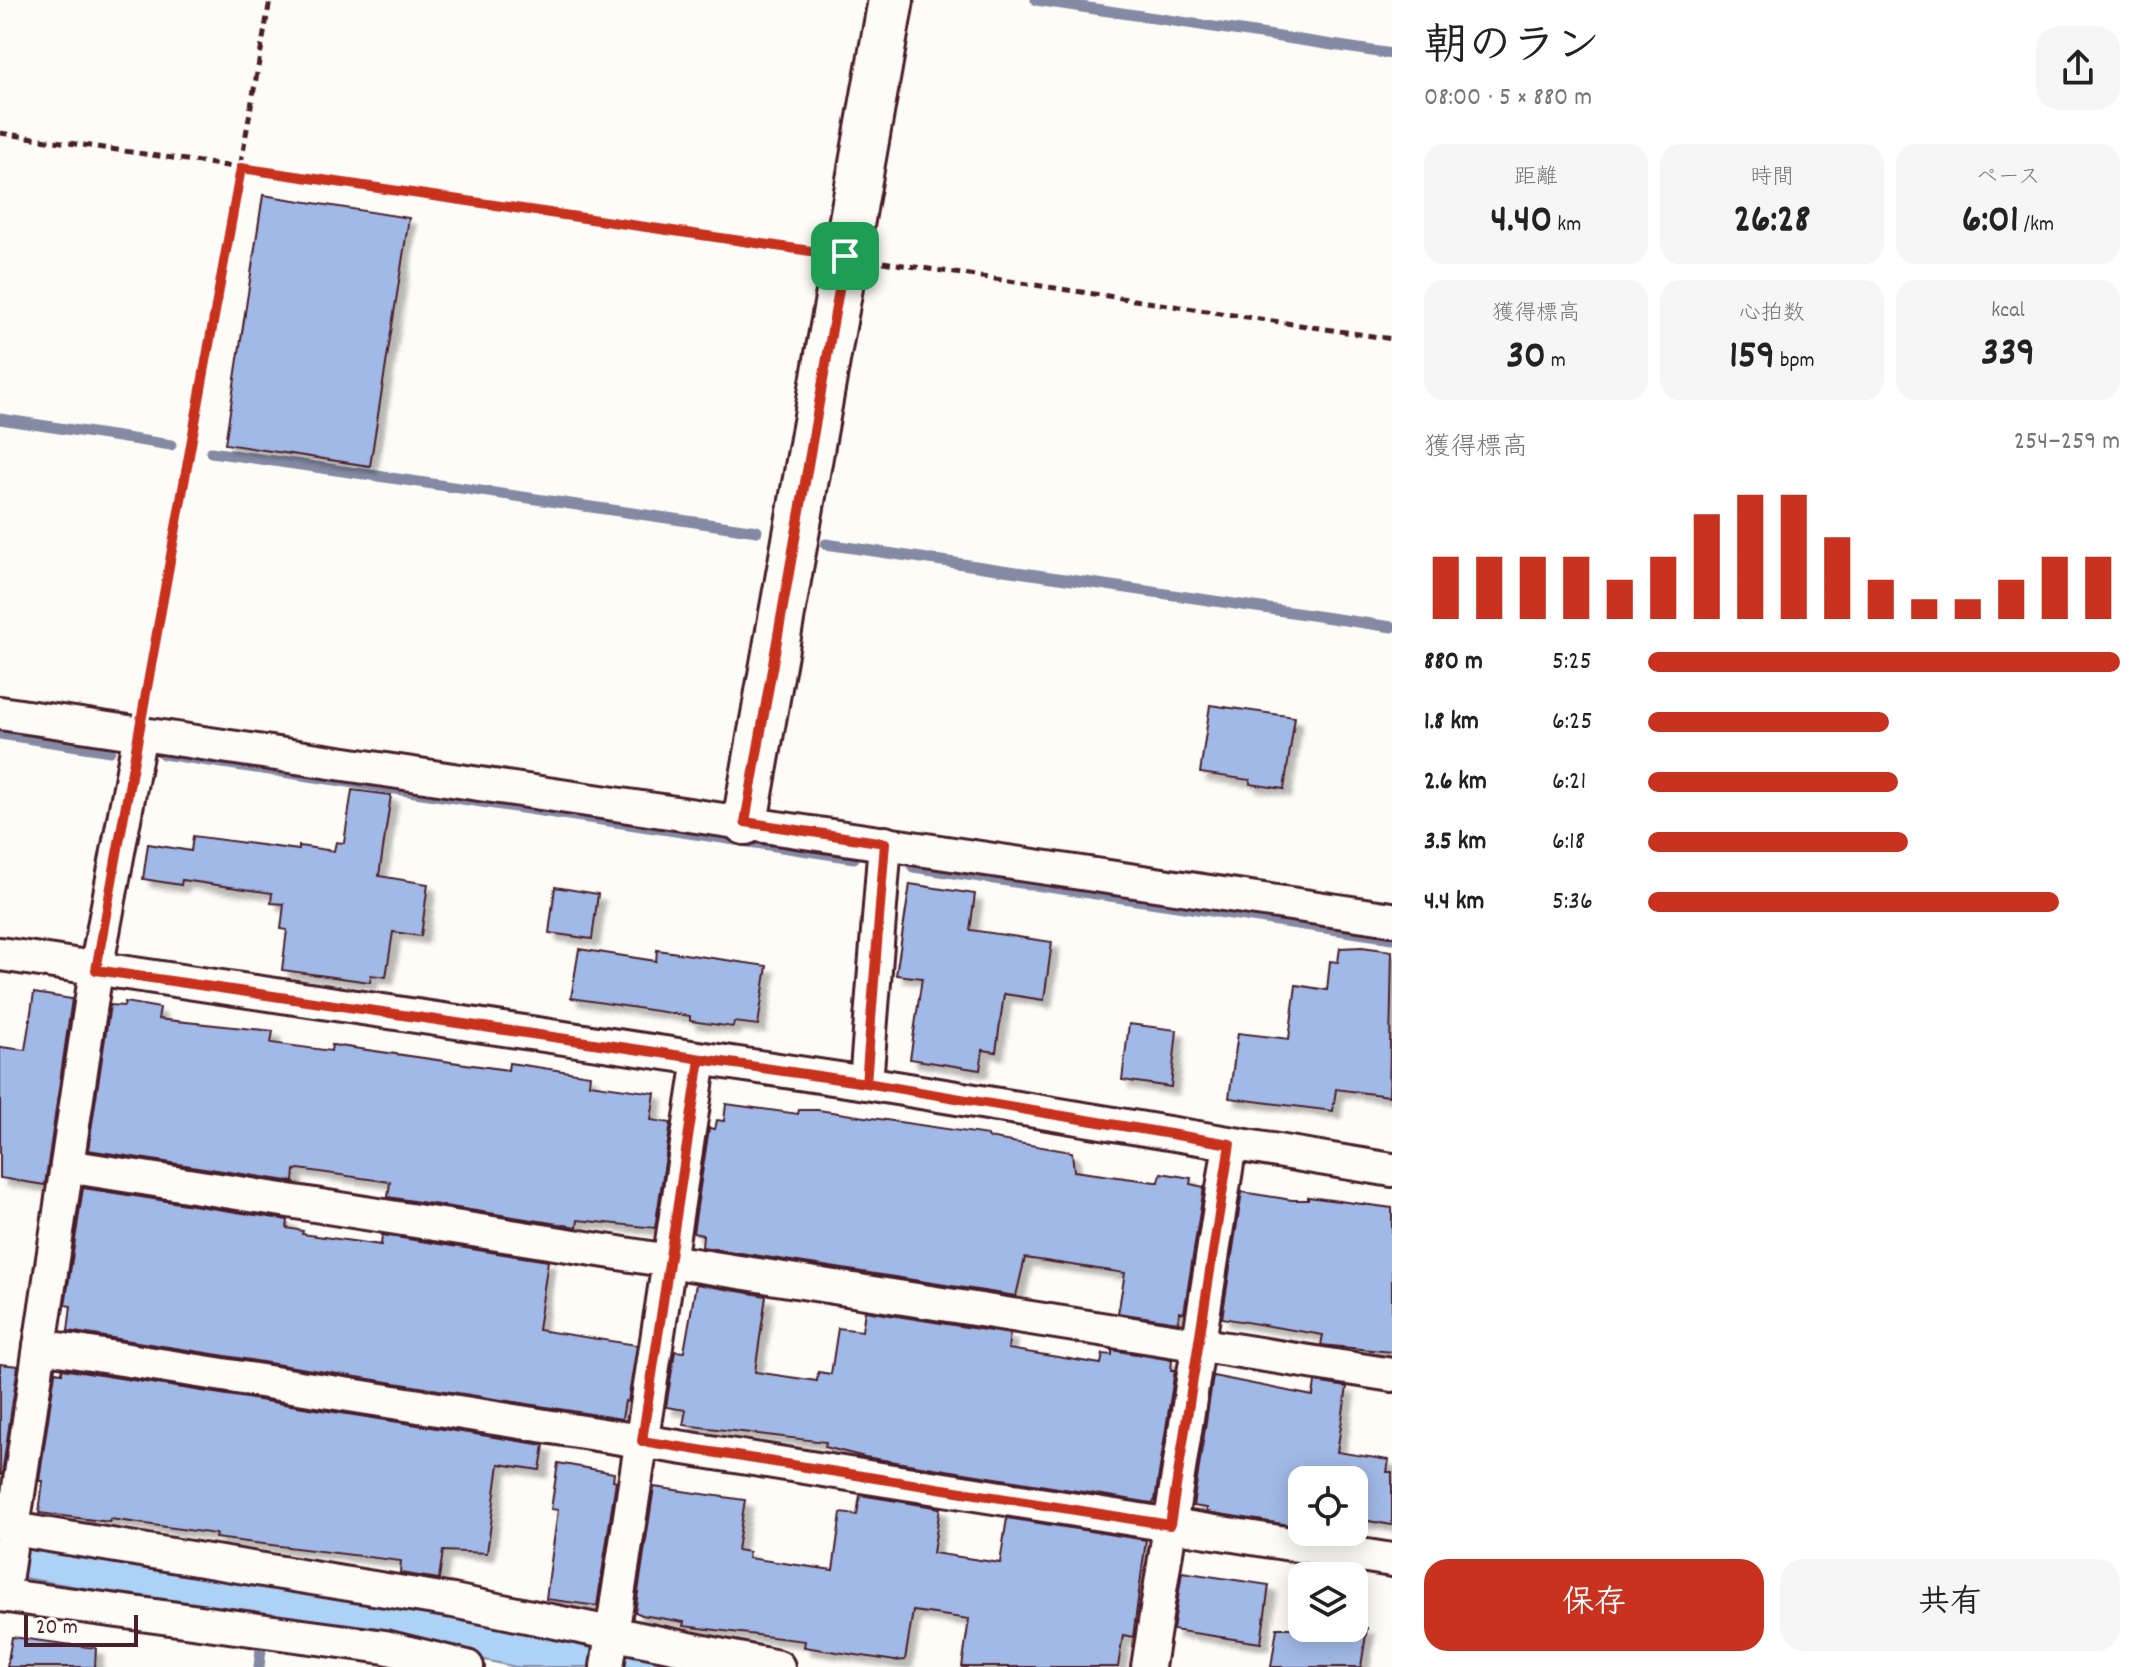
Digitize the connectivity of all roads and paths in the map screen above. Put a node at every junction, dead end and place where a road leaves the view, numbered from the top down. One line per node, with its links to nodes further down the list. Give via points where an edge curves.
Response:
1 (270, 0): 4 (path)
2 (891, 0): 5 (street)
3 (0, 133): 4 (path)
4 (241, 168): 5 (path); 8 (path)
5 (845, 256): 6 (path); 9 (street)
6 (1392, 339)
7 (0, 713): 8 (street)
8 (140, 733): 9 (street); 13 (street)
9 (745, 822): 10 (street)
10 (885, 843): 11 (street); 15 (street)
11 (1392, 919)
12 (0, 954): 13 (street)
13 (96, 970): 14 (street); 17 (street)
14 (700, 1059): 15 (street); 19 (street)
15 (866, 1083): 16 (street)
16 (1230, 1144): 18 (street); 20 (street)
17 (67, 1166): 19 (street); 21 (street)
18 (1392, 1170)
19 (669, 1261): 20 (street); 23 (street)
20 (1199, 1344): 22 (street); 24 (street)
21 (40, 1346): 23 (street); 25 (street)
22 (1392, 1375)
23 (642, 1441): 24 (street); 28 (street)
24 (1170, 1525): 26 (street); 31 (street)
25 (12, 1534): 27 (street); 28 (street, via 453,1601)
26 (1392, 1560)
27 (2, 1593): 29 (street, via 385,1647)
28 (610, 1649): 30 (street)
29 (467, 1667)
30 (778, 1667)
31 (1148, 1667)

